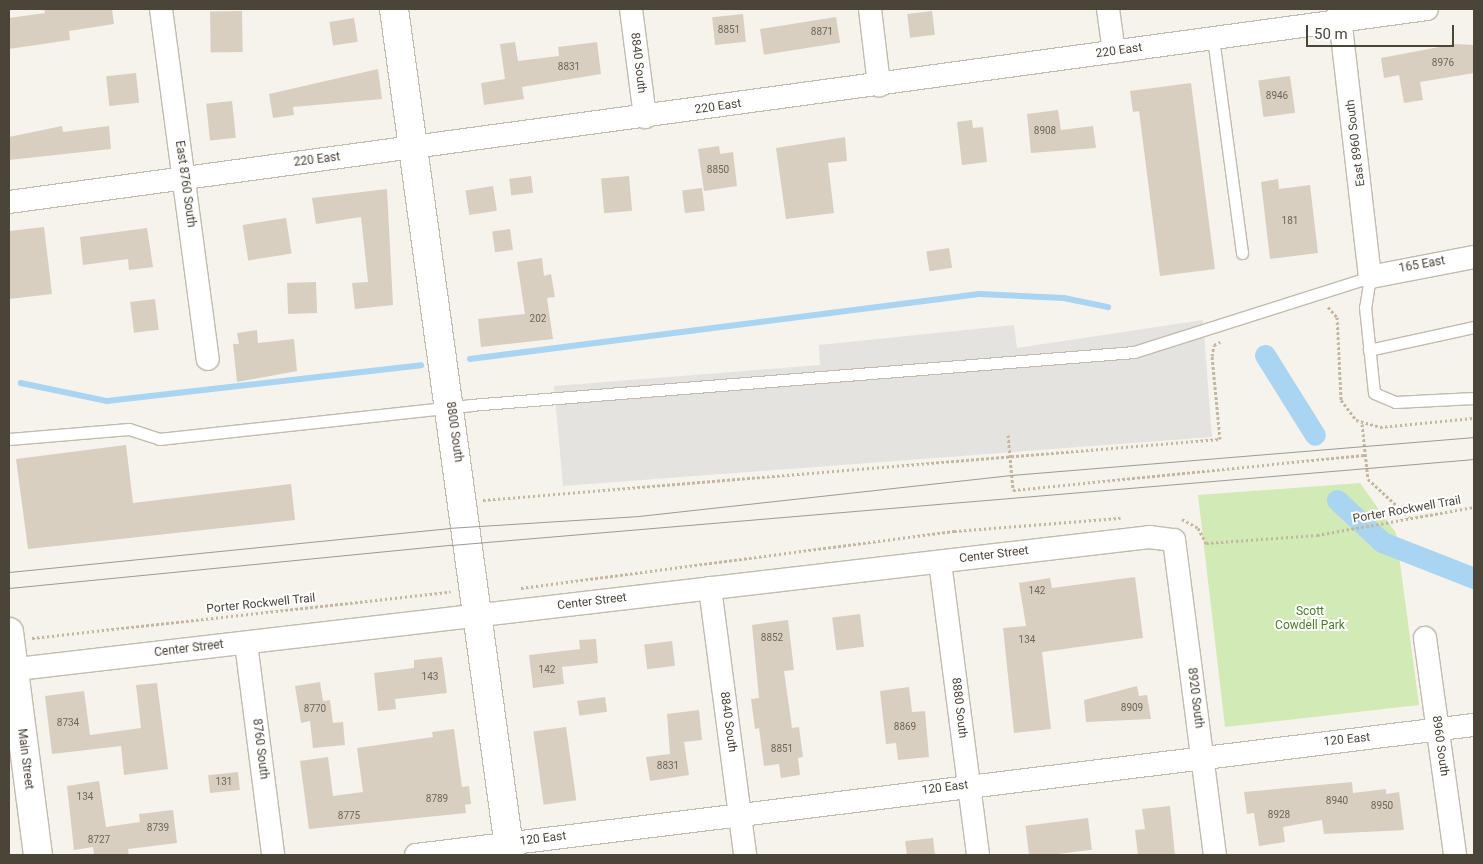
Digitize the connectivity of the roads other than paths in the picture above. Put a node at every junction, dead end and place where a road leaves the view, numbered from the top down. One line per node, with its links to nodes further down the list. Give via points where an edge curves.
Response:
1 (161, 9): 13 (street, East 8760 South)
2 (394, 9): 12 (street, 8800 South)
3 (631, 9): 11 (street, 8840 South)
4 (870, 9): 10 (street)
5 (1108, 9): 9 (street)
6 (1427, 9): 7 (street, 220 East)
7 (1340, 14): 8 (street, 220 East); 17 (street, East 8960 South)
8 (1213, 38): 9 (street, 220 East); 15 (lane)
9 (1114, 52): 10 (street, 220 East)
10 (879, 85): 11 (street, 220 East)
11 (645, 117): 12 (street, 220 East)
12 (414, 147): 13 (street, 220 East); 22 (street, 8800 South)
13 (184, 177): 14 (street, 220 East); 20 (street, East 8760 South)
14 (9, 202)
15 (1242, 253)
16 (1474, 256): 17 (street, 165 East)
17 (1370, 277): 19 (lane, via 1365,307); 22 (lane, via 1134,352)
18 (1474, 327): 19 (lane)
19 (1369, 350): 21 (lane, via 1370,383 1382,399)
20 (208, 358)
21 (1474, 398)
22 (450, 407): 23 (lane, via 159,439 129,429); 27 (street, 8800 South)
23 (9, 439)
24 (1174, 540): 25 (street, Center Street, via 1149,537); 34 (street, 8920 South)
25 (940, 562): 26 (street, Center Street); 35 (street, 8880 South)
26 (710, 588): 27 (street, Center Street); 36 (street, 8840 South)
27 (481, 615): 30 (street, Center Street); 37 (street, 8800 South)
28 (9, 637): 31 (street, Main Street)
29 (1425, 638): 33 (street, 8960 South)
30 (246, 642): 31 (street, Center Street); 39 (street, 8760 South)
31 (11, 670): 38 (street, Main Street)
32 (1474, 726): 33 (street, 120 East)
33 (1438, 730): 34 (street, 120 East); 44 (street, 8960 South)
34 (1202, 756): 35 (street, 120 East); 43 (street, 8920 South)
35 (969, 786): 36 (street, 120 East); 42 (street, 8880 South)
36 (740, 813): 37 (street, 120 East); 41 (street, 8840 South)
37 (510, 849): 40 (street, 120 East)
38 (38, 855)
39 (274, 855)
40 (416, 855)
41 (745, 855)
42 (978, 855)
43 (1215, 855)
44 (1456, 855)

